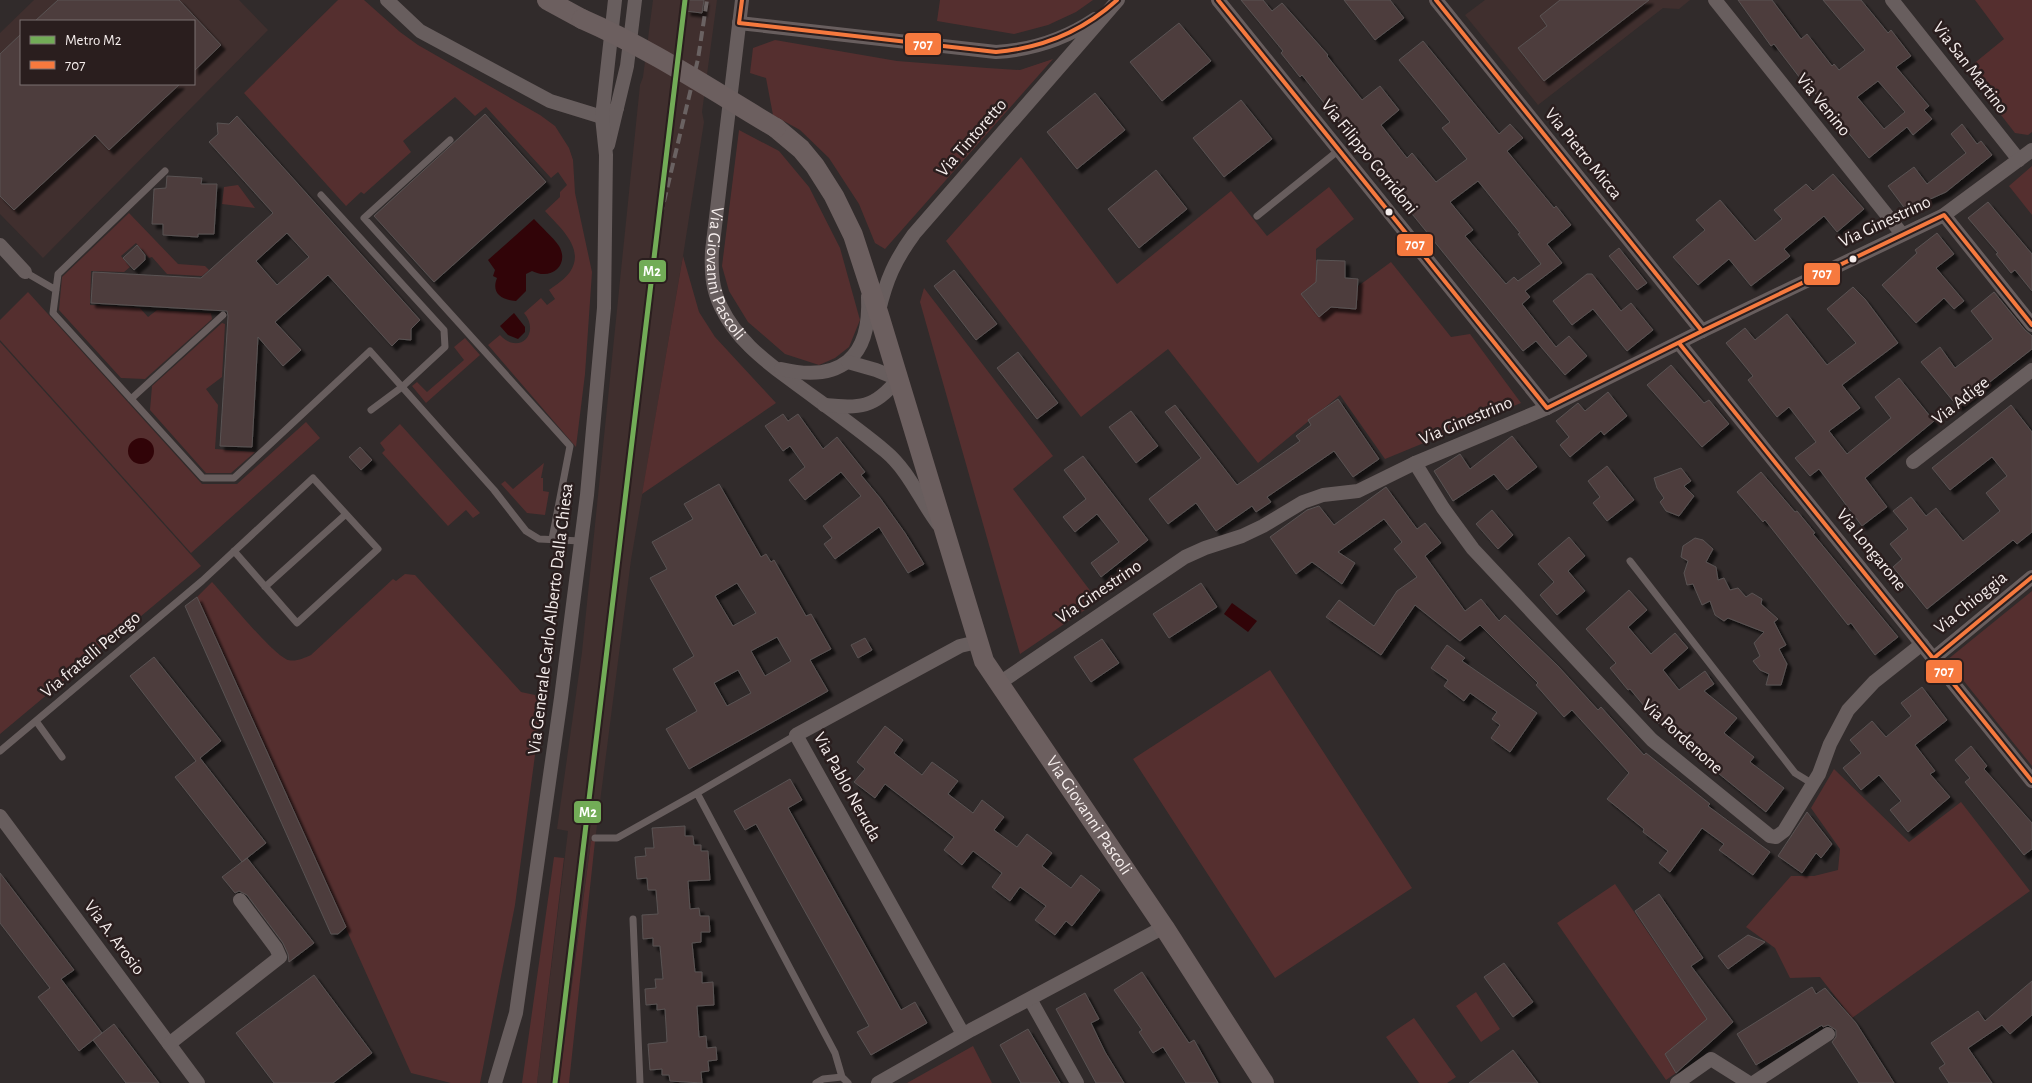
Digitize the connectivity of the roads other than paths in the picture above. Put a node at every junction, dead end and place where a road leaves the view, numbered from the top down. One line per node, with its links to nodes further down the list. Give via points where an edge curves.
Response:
1 (387, 0): 13 (street, via 420,30 550,101)
2 (547, 0): 26 (street, Via Giovanni Pascoli, bridge, via 651,54 776,128 808,157 834,196 853,235)
3 (614, 0): 13 (street, Via Generale Carlo Alberto Dalla Chiesa)
4 (635, 0): 12 (street, Via Generale Carlo Alberto Dalla Chiesa, via 628,66)
5 (742, 0): 11 (street, Via Giovanni Pascoli)
6 (1118, 0): 11 (street, Via Tintoretto, via 1068,36 996,52); 28 (street, Via Tintoretto, via 914,234 891,271)
7 (1218, 0): 15 (street, Via Filippo Corridoni)
8 (1436, 0): 31 (street, Via Pietro Micca)
9 (1715, 0): 23 (street, Via Venino)
10 (1892, 0): 18 (street, Via San Martino)
11 (739, 23): 34 (street, Via Giovanni Pascoli, via 713,236 712,277 720,306 736,332)
12 (617, 108): 13 (street); 17 (street, Via Generale Carlo Alberto Dalla Chiesa)
13 (602, 117): 17 (street, Via Generale Carlo Alberto Dalla Chiesa)
14 (450, 140): 46 (lane, via 364,218 570,446)
15 (1339, 150): 22 (lane); 40 (street, Via Filippo Corridoni)
16 (2032, 150): 18 (street, Via Ginestrino)
17 (606, 155): 47 (street, Via Generale Carlo Alberto Dalla Chiesa, via 604,308)
18 (2019, 160): 21 (street, Via Ginestrino)
19 (165, 171): 27 (lane, via 58,274)
20 (321, 195): 37 (lane, via 444,330 445,347)
21 (1944, 215): 23 (street, Via Ginestrino); 30 (street)
22 (1257, 216)
23 (1902, 234): 31 (street, Via Ginestrino)
24 (0, 245): 25 (street)
25 (25, 272): 27 (lane)
26 (867, 279): 28 (street, Via Giovanni Pascoli); 33 (street, via 869,315 866,334)
27 (56, 290): 38 (lane, via 53,313)
28 (879, 314): 36 (street, Via Giovanni Pascoli)
29 (223, 315): 38 (lane)
30 (2032, 325)
31 (1702, 331): 32 (street, Via Ginestrino)
32 (1679, 343): 40 (street, Via Ginestrino); 53 (street, Via Longarone)
33 (848, 362): 34 (street, via 816,374); 36 (street)
34 (775, 368): 39 (street, Via Giovanni Pascoli)
35 (2032, 370): 42 (street, Via Adige)
36 (898, 379): 39 (street, via 886,395 869,404 849,407); 45 (street, Via Giovanni Pascoli)
37 (402, 387): 38 (lane, via 370,351 234,478 204,478); 41 (lane); 46 (lane, via 494,490 526,531 539,539)
38 (131, 399)
39 (824, 405): 45 (street, Via Giovanni Pascoli, via 886,451 910,477)
40 (1547, 408): 43 (street, Via Ginestrino)
41 (371, 410)
42 (1913, 462)
43 (1415, 463): 55 (street, Via Ginestrino, via 1358,491 1323,495 1303,502 1242,536 1180,560); 61 (street, Via Pordenone, via 1442,508 1473,548 1652,740 1766,832 1776,837 1784,831)
44 (346, 514): 48 (lane, Via fratelli Perego, via 313,478); 51 (lane); 51 (lane, via 378,549 297,623)
45 (945, 534): 52 (street, Via Giovanni Pascoli)
46 (552, 539): 47 (lane)
47 (581, 541): 74 (street, Via Generale Carlo Alberto Dalla Chiesa, via 516,1013)
48 (234, 551): 51 (lane); 56 (lane, Via fratelli Perego)
49 (1630, 561): 61 (lane, via 1795,773)
50 (2032, 577): 54 (street, Via Chioggia)
51 (265, 587)
52 (977, 642): 55 (street, Via Giovanni Pascoli); 57 (street, Via Pablo Neruda, via 960,646)
53 (1922, 644): 54 (street, Via Longarone); 61 (street, Via Pordenone, via 1874,682 1848,710)
54 (1934, 658): 60 (street, Via Longarone)
55 (998, 684): 67 (street, Via Giovanni Pascoli)
56 (36, 721): 58 (lane, Via fratelli Perego); 59 (lane)
57 (796, 735): 62 (lane); 69 (street, Via Pablo Neruda)
58 (0, 751)
59 (62, 757)
60 (2032, 782)
61 (1814, 784)
62 (697, 793): 64 (lane, via 617,838); 72 (lane, via 835,1053)
63 (0, 816): 71 (street, Via A. Arosio)
64 (596, 838)
65 (240, 900): 71 (street, via 280,957)
66 (633, 919): 75 (lane)
67 (1164, 927): 68 (street); 80 (street, Via Giovanni Pascoli)
68 (1030, 999): 69 (street); 79 (street)
69 (963, 1034): 78 (street)
70 (1828, 1034): 83 (street)
71 (169, 1044): 73 (street, Via A. Arosio)
72 (842, 1077): 76 (lane); 77 (lane)
73 (198, 1083)
74 (496, 1083)
75 (640, 1083)
76 (816, 1083)
77 (848, 1083)
78 (878, 1083)
79 (1077, 1083)
80 (1264, 1083)
81 (1677, 1083): 82 (street, via 1711,1059)
82 (1749, 1083)
83 (1752, 1083)

